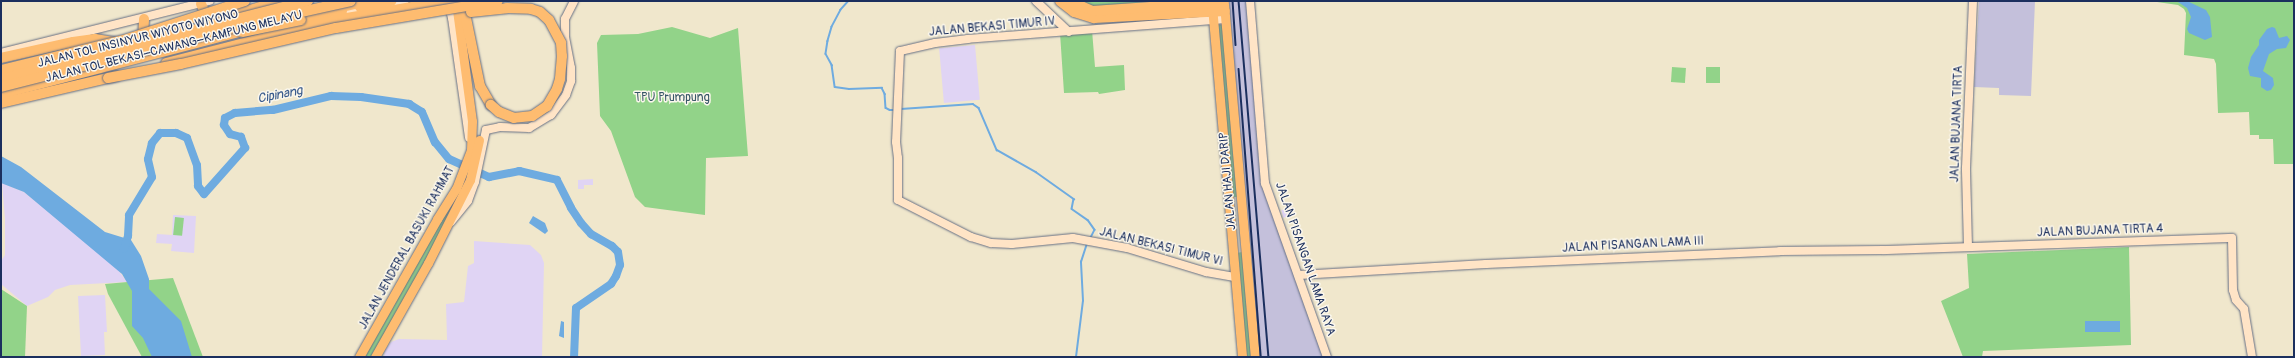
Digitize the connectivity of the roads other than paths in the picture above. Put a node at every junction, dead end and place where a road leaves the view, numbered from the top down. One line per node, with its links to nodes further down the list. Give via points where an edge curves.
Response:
1 (245, 1): 35 (highway, JALAN TOL BEKASI–CAWANG–KAMPUNG MELAYU, bridge, via 127,39)
2 (280, 1): 20 (highway)
3 (308, 1): 36 (highway, JALAN TOL INSINYUR WIYOTO WIYONO, bridge)
4 (351, 1): 28 (highway, JALAN TOL INSINYUR WIYOTO WIYONO, bridge)
5 (367, 1): 22 (highway)
6 (391, 1): 28 (highway, bridge, via 245,31)
7 (405, 1): 34 (street, via 320,18 156,57)
8 (498, 1): 23 (highway, bridge)
9 (574, 1): 41 (street, via 565,19 571,75 566,95 551,115 529,128 500,127 486,130)
10 (1036, 1): 27 (street)
11 (1060, 1): 19 (highway, via 1074,12 1094,18)
12 (1070, 1): 19 (highway, via 1092,11)
13 (1250, 1): 47 (street, JALAN PISANGAN LAMA RAYA, via 1265,183)
14 (1973, 1): 46 (street, JALAN BUJANA TIRTA, via 1966,168)
15 (206, 2): 24 (street); 25 (highway)
16 (297, 2): 20 (highway); 22 (highway)
17 (456, 2): 21 (main road, JALAN JENDERAL BASUKI RAHMAT); 37 (highway, JALAN TOL BEKASI–CAWANG–KAMPUNG MELAYU, bridge, via 334,20); 41 (main road, JALAN JENDERAL BASUKI RAHMAT)
18 (1225, 8): 19 (highway); 54 (main road, JALAN HAJI DARIP)
19 (1212, 9): 27 (street); 48 (main road, JALAN HAJI DARIP)
20 (250, 10): 25 (highway)
21 (465, 13): 23 (highway, bridge, via 480,86 491,105 505,115 524,118 540,112 553,98 560,79 562,56 558,34 545,16 531,9 507,8); 41 (main road, JALAN JENDERAL BASUKI RAHMAT, via 478,120 479,137)
22 (297, 18): 31 (highway)
23 (390, 18): 37 (highway, bridge)
24 (144, 19): 29 (highway); 32 (street, via 62,36)
25 (209, 21): 26 (highway)
26 (178, 30): 29 (highway); 31 (highway, via 185,31 188,35 188,42)
27 (1069, 32): 43 (street, JALAN BEKASI TIMUR IV, via 942,42 900,51 896,142)
28 (212, 34): 38 (highway, JALAN TOL INSINYUR WIYOTO WIYONO, bridge)
29 (143, 39): 30 (highway)
30 (125, 43): 33 (highway, via 95,39); 36 (highway)
31 (183, 47): 34 (highway)
32 (1, 53)
33 (1, 58)
34 (130, 59): 39 (highway)
35 (1, 70)
36 (1, 78)
37 (108, 78): 40 (highway, JALAN TOL BEKASI–CAWANG–KAMPUNG MELAYU)
38 (1, 87)
39 (1, 94)
40 (1, 103)
41 (475, 160): 42 (main road, JALAN JENDERAL BASUKI RAHMAT)
42 (470, 177): 44 (main road); 45 (main road, JALAN JENDERAL BASUKI RAHMAT); 49 (main road, JALAN JENDERAL BASUKI RAHMAT)
43 (898, 200): 48 (street, JALAN BEKASI TIMUR VI, via 966,234 990,243 1012,244 1062,238 1088,241 1127,248 1206,272)
44 (468, 201): 45 (street)
45 (447, 227): 50 (main road, JALAN JENDERAL BASUKI RAHMAT)
46 (1968, 247): 47 (street, JALAN PISANGAN LAMA III, via 1765,252); 56 (street, JALAN BUJANA TIRTA 4, via 2232,238 2233,290 2238,303 2244,309)
47 (1299, 275): 55 (street, JALAN PISANGAN LAMA RAYA)
48 (1235, 277): 53 (main road, JALAN HAJI DARIP)
49 (374, 329): 50 (main road, via 378,339); 51 (main road, JALAN JENDERAL BASUKI RAHMAT)
50 (387, 335): 52 (main road, JALAN JENDERAL BASUKI RAHMAT)
51 (360, 354): 52 (main road, via 369,346 374,348)
52 (376, 355)
53 (1242, 357)
54 (1255, 357)
55 (1327, 357)
56 (2252, 357)

